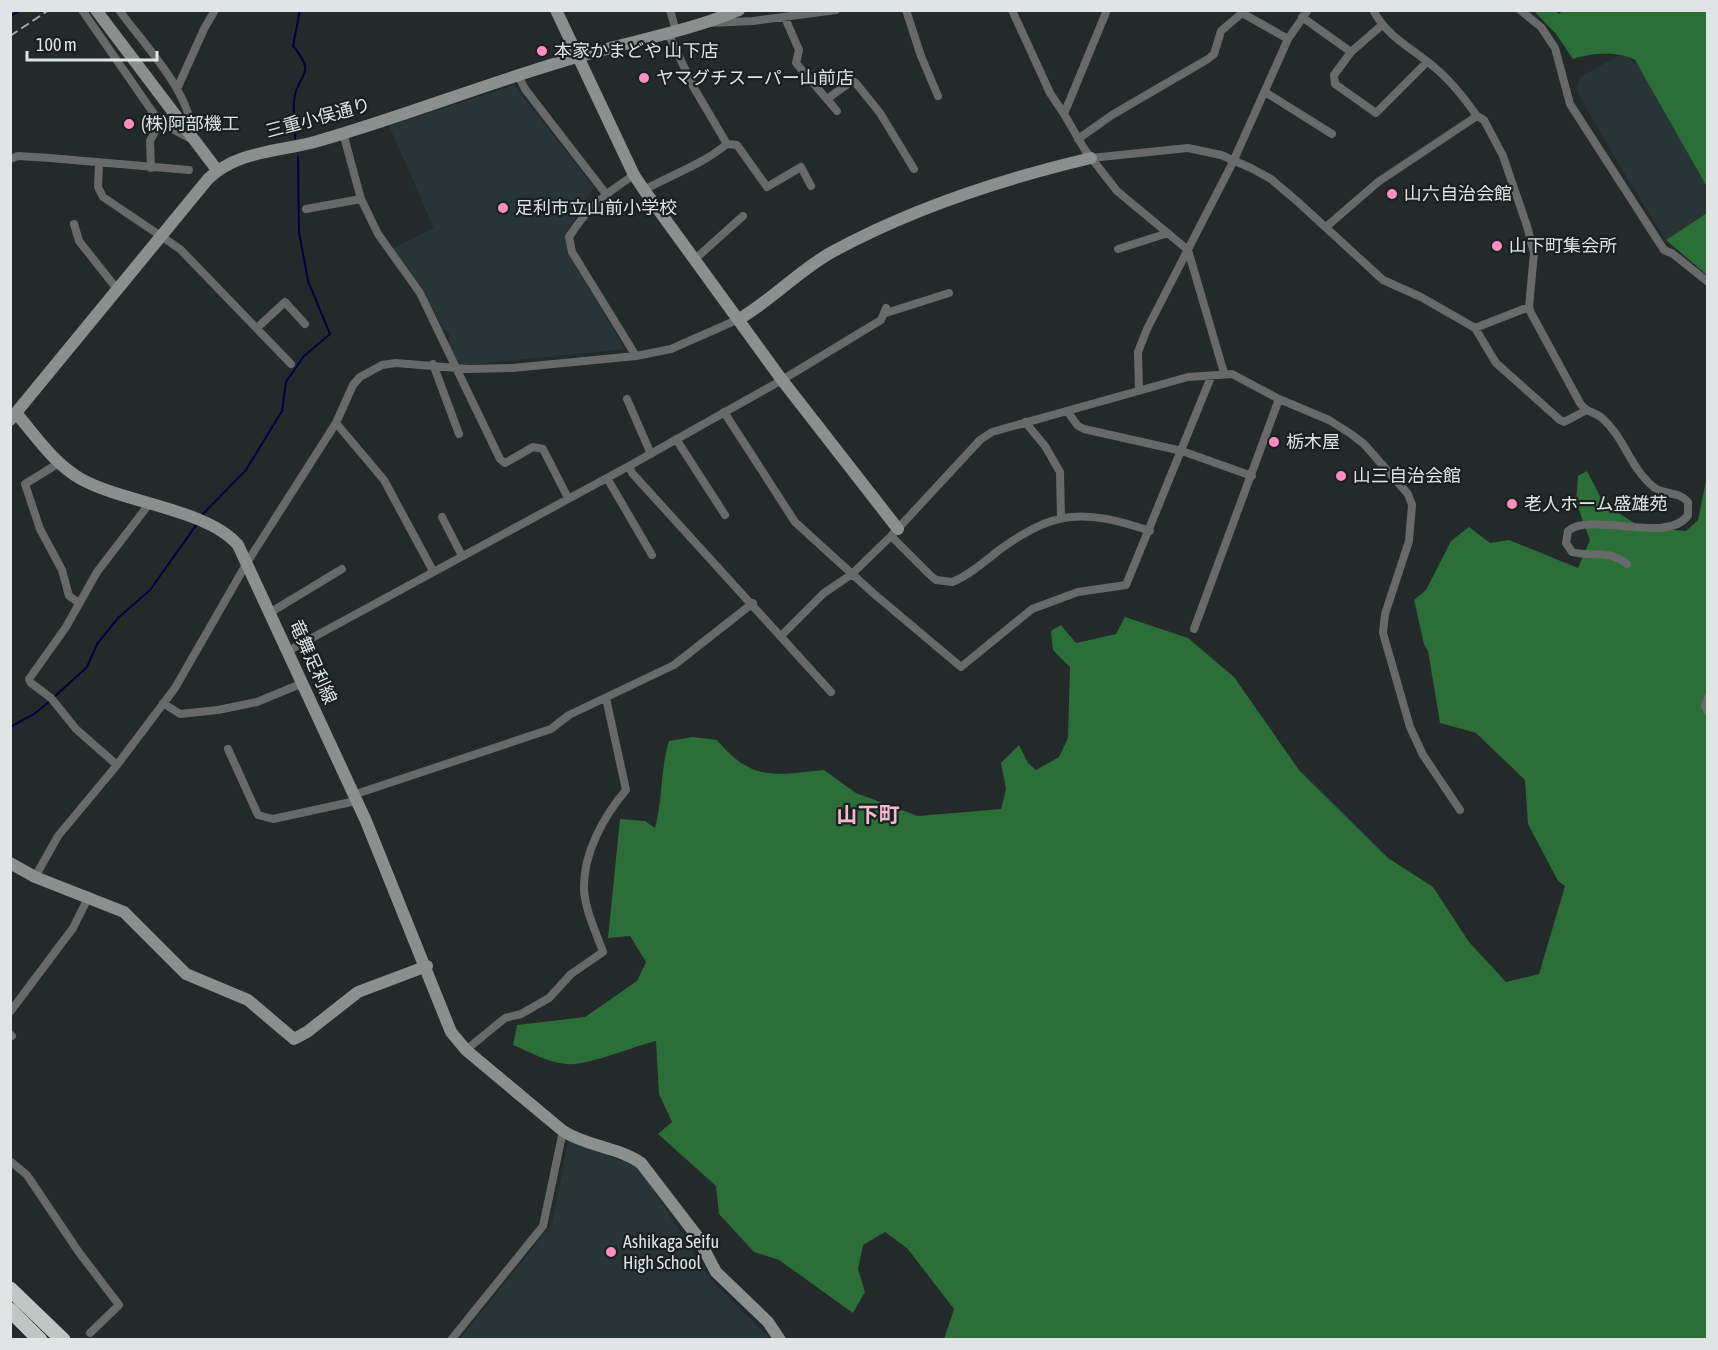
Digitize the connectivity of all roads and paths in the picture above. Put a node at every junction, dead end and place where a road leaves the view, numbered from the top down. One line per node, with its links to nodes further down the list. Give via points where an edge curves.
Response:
1 (82, 10): 31 (street)
2 (96, 10): 35 (street)
3 (119, 10): 24 (street)
4 (215, 10): 24 (street)
5 (556, 10): 21 (street)
6 (670, 10): 18 (street)
7 (739, 10): 16 (street, 三重小俣通り)
8 (836, 10): 15 (street)
9 (906, 10): 26 (street)
10 (1012, 10): 29 (street, via 1050,93)
11 (1107, 10): 29 (street)
12 (1373, 10): 17 (street)
13 (1520, 10): 60 (street, via 1541,27 1555,48 1570,104 1664,250)
14 (1305, 14): 19 (street); 20 (street)
15 (785, 18): 16 (street); 27 (street, via 799,50 796,63)
16 (708, 23): 18 (street, 三重小俣通り)
17 (1382, 25): 20 (street); 22 (street)
18 (672, 32): 21 (street, 三重小俣通り); 36 (street, via 694,88)
19 (1288, 39): 25 (street); 34 (street, via 1242,14 1221,31 1214,54 1208,59)
20 (1351, 52): 22 (street, via 1333,81 1376,113)
21 (578, 57): 23 (street, 三重小俣通り); 46 (street)
22 (1427, 62): 30 (street)
23 (518, 75): 32 (street, 三重小俣通り); 49 (street)
24 (177, 89): 35 (street, via 190,113)
25 (1265, 92): 33 (street); 40 (street)
26 (938, 96)
27 (827, 99): 28 (street); 43 (street, via 855,82 880,113)
28 (837, 111)
29 (1064, 114): 34 (street)
30 (1477, 116): 54 (street, via 1378,182); 63 (street, via 1485,122 1503,156 1527,226 1534,261)
31 (161, 120): 35 (street); 42 (street, via 150,141)
32 (343, 132): 45 (street, 三重小俣通り, via 258,153); 50 (street)
33 (1332, 134)
34 (1078, 139): 39 (street)
35 (193, 140): 45 (street)
36 (727, 144): 47 (street, via 737,145 767,187 801,167); 48 (street, via 711,158)
37 (10, 148): 38 (street)
38 (14, 158): 41 (street)
39 (1091, 158): 40 (street, via 1174,148 1204,151); 55 (street, via 1117,191); 64 (street, via 965,194 871,234 806,268)
40 (1233, 160): 54 (street, via 1270,179); 58 (street)
41 (99, 163): 42 (street); 56 (street, via 98,187 103,197)
42 (151, 168): 44 (street)
43 (914, 169)
44 (189, 170)
45 (217, 170): 56 (street, 三重小俣通り)
46 (634, 175): 48 (street); 49 (street)
47 (811, 186)
48 (644, 190): 59 (street)
49 (606, 194): 68 (street, via 584,213 569,237 572,252)
50 (360, 199): 51 (street); 71 (street, via 378,234 420,293)
51 (306, 209)
52 (744, 216): 59 (street)
53 (74, 224): 61 (street, via 79,241)
54 (1326, 227): 67 (street, via 1383,280)
55 (1168, 233): 57 (street); 58 (street)
56 (161, 235): 61 (street, 三重小俣通り); 66 (street, via 198,265)
57 (1118, 249)
58 (1188, 250): 72 (street); 75 (street, via 1138,352)
59 (695, 259): 64 (street)
60 (1707, 282)
61 (117, 289): 81 (street, 三重小俣通り)
62 (949, 293): 74 (street, via 886,310 881,320)
63 (1529, 307): 67 (street); 79 (street)
64 (739, 319): 68 (street, via 671,349); 74 (street)
65 (305, 324): 66 (street, via 285,302)
66 (258, 327): 69 (street)
67 (1475, 328): 79 (street, via 1496,363 1560,420 1564,422)
68 (636, 356): 71 (street, via 512,368)
69 (291, 364)
70 (433, 364): 71 (street); 83 (street, via 396,363 371,370 353,385); 84 (street)
71 (456, 367): 92 (street, via 500,459 505,463 534,447 543,449)
72 (1224, 373): 73 (street); 77 (street, via 1237,375)
73 (1211, 377): 75 (street, via 1188,378); 86 (street)
74 (782, 380): 80 (street); 98 (street)
75 (1139, 391): 78 (street)
76 (627, 399): 87 (street)
77 (1279, 399): 90 (street); 121 (street, via 1351,434 1411,499 1409,541 1385,614 1383,633 1410,727 1423,755)
78 (1067, 411): 82 (street); 86 (street, via 1084,429)
79 (1585, 411): 102 (street, via 1600,416 1610,426 1623,441 1630,461 1656,489 1683,496 1688,502 1688,515 1673,526 1621,528 1587,524 1568,531 1566,543 1572,552 1605,553 1618,556)
80 (724, 412): 85 (street); 105 (street, via 789,515)
81 (12, 413): 88 (street, 竜舞足利線)
82 (1025, 422): 96 (street, via 1045,446 1059,472); 98 (street, via 980,440)
83 (336, 423): 101 (street); 104 (street, via 384,480)
84 (459, 434)
85 (676, 439): 87 (street); 94 (street)
86 (1182, 451): 90 (street); 97 (street)
87 (651, 454): 89 (street)
88 (59, 463): 93 (street, 竜舞足利線, via 86,482); 106 (street, via 25,484 69,596)
89 (629, 466): 91 (street); 107 (street)
90 (1252, 476): 109 (street)
91 (607, 478): 92 (street); 99 (street)
92 (568, 498): 100 (street)
93 (149, 504): 101 (street, 竜舞足利線, via 222,531); 106 (street)
94 (725, 516)
95 (442, 517): 100 (street)
96 (1061, 519): 97 (street, via 1106,517); 98 (street, via 1031,528 952,582 930,575)
97 (1150, 531): 105 (street, via 1126,585 1078,592 1032,609 960,668)
98 (894, 533): 105 (street)
99 (652, 555)
100 (462, 556): 104 (street)
101 (248, 561): 108 (street, 竜舞足利線); 116 (street, via 192,662)
102 (1627, 564)
103 (342, 569): 108 (street)
104 (433, 572): 111 (street)
105 (852, 574): 110 (street, via 824,593)
106 (78, 602): 119 (street, via 66,627 29,679)
107 (753, 603): 110 (street); 114 (street, via 674,665)
108 (271, 612): 111 (street, 竜舞足利線)
109 (1194, 629)
110 (781, 636): 113 (street)
111 (288, 651): 112 (street, 竜舞足利線)
112 (303, 683): 116 (street, via 257,702 218,710 180,714); 120 (street, 竜舞足利線)
113 (831, 692)
114 (606, 698): 120 (street, via 568,715 550,729); 127 (street, via 626,790 602,824 584,887 603,952 571,974 549,998 505,1018)
115 (1707, 698): 117 (street)
116 (163, 703): 119 (street)
117 (1707, 712)
118 (228, 749): 120 (street, via 258,815 273,819)
119 (117, 765): 123 (street, via 58,836)
120 (355, 798): 125 (street, 竜舞足利線)
121 (1460, 810)
122 (10, 863): 123 (street)
123 (35, 877): 124 (street)
124 (89, 896): 125 (street, via 134,919 186,974 248,1000 294,1039 358,992); 126 (street, via 73,928)
125 (427, 966): 127 (street, 竜舞足利線, via 440,1005 456,1039)
126 (10, 1012)
127 (466, 1050): 128 (street, 竜舞足利線)
128 (563, 1131): 135 (street, via 543,1226); 136 (street, 竜舞足利線, via 584,1142 632,1156 641,1163 697,1236 716,1272 768,1322)
129 (10, 1161): 132 (street, via 27,1175 119,1305)
130 (10, 1288): 134 (highway)
131 (10, 1310): 133 (highway)
132 (90, 1333)
133 (40, 1340)
134 (63, 1340)
135 (451, 1340)
136 (780, 1340)

